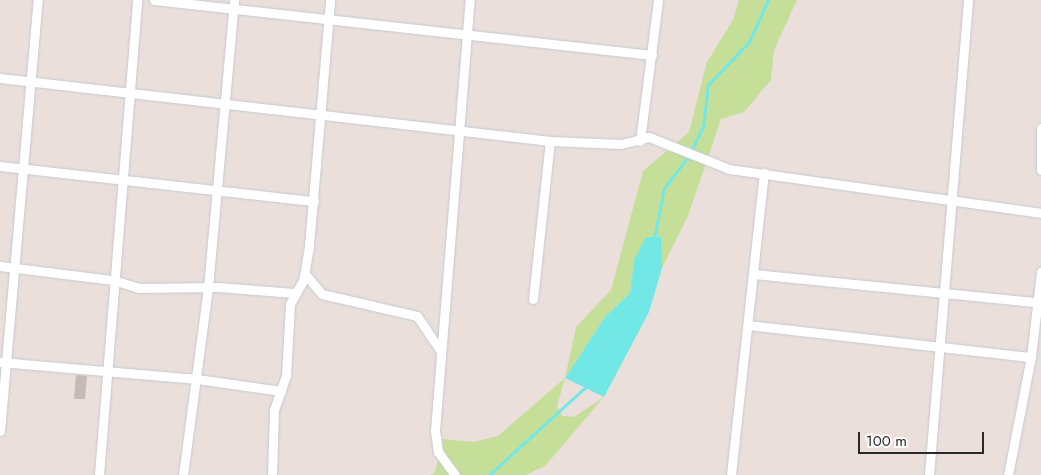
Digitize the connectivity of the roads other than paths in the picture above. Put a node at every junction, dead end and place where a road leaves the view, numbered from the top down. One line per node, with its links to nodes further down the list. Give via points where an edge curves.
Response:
1 (38, 0): 13 (street)
2 (136, 0): 14 (street)
3 (154, 0): 8 (street)
4 (330, 0): 9 (street)
5 (470, 0): 10 (street)
6 (658, 0): 11 (street)
7 (968, 0): 27 (street)
8 (233, 5): 9 (street); 15 (street)
9 (329, 21): 10 (street); 16 (street)
10 (467, 34): 11 (street); 18 (street)
11 (652, 55): 20 (street)
12 (0, 78): 13 (street)
13 (31, 82): 14 (street); 22 (street)
14 (128, 94): 15 (street); 25 (street)
15 (223, 104): 16 (street); 26 (street)
16 (320, 116): 18 (street); 28 (street)
17 (1041, 128): 23 (street)
18 (458, 132): 19 (street); 43 (street)
19 (550, 141): 20 (street); 39 (street)
20 (640, 141): 24 (street, via 659,139 715,166)
21 (0, 166): 22 (street)
22 (23, 168): 25 (street); 31 (street)
23 (1041, 170)
24 (764, 173): 27 (street); 34 (street)
25 (122, 178): 26 (street); 35 (street)
26 (217, 188): 28 (street); 36 (street)
27 (952, 198): 29 (street); 37 (street)
28 (314, 201): 33 (street)
29 (1041, 213)
30 (0, 266): 31 (street)
31 (15, 267): 35 (street); 45 (street)
32 (1041, 272): 40 (street)
33 (305, 274): 38 (street); 43 (street, via 322,294 417,316)
34 (754, 274): 37 (street); 41 (street)
35 (113, 280): 36 (street, via 145,289); 46 (street)
36 (208, 287): 38 (street); 47 (street)
37 (942, 291): 40 (street); 42 (street)
38 (294, 293): 48 (street)
39 (533, 299)
40 (1037, 302): 44 (street)
41 (748, 325): 42 (street); 54 (street)
42 (936, 346): 44 (street); 55 (street)
43 (440, 351): 53 (street, via 436,442)
44 (1031, 357): 56 (street)
45 (3, 362): 46 (street); 49 (street)
46 (104, 370): 47 (street); 50 (street)
47 (197, 379): 48 (street); 51 (street)
48 (281, 391): 52 (street, via 274,410)
49 (0, 431)
50 (98, 475)
51 (183, 475)
52 (272, 475)
53 (455, 475)
54 (732, 475)
55 (929, 475)
56 (1008, 475)

